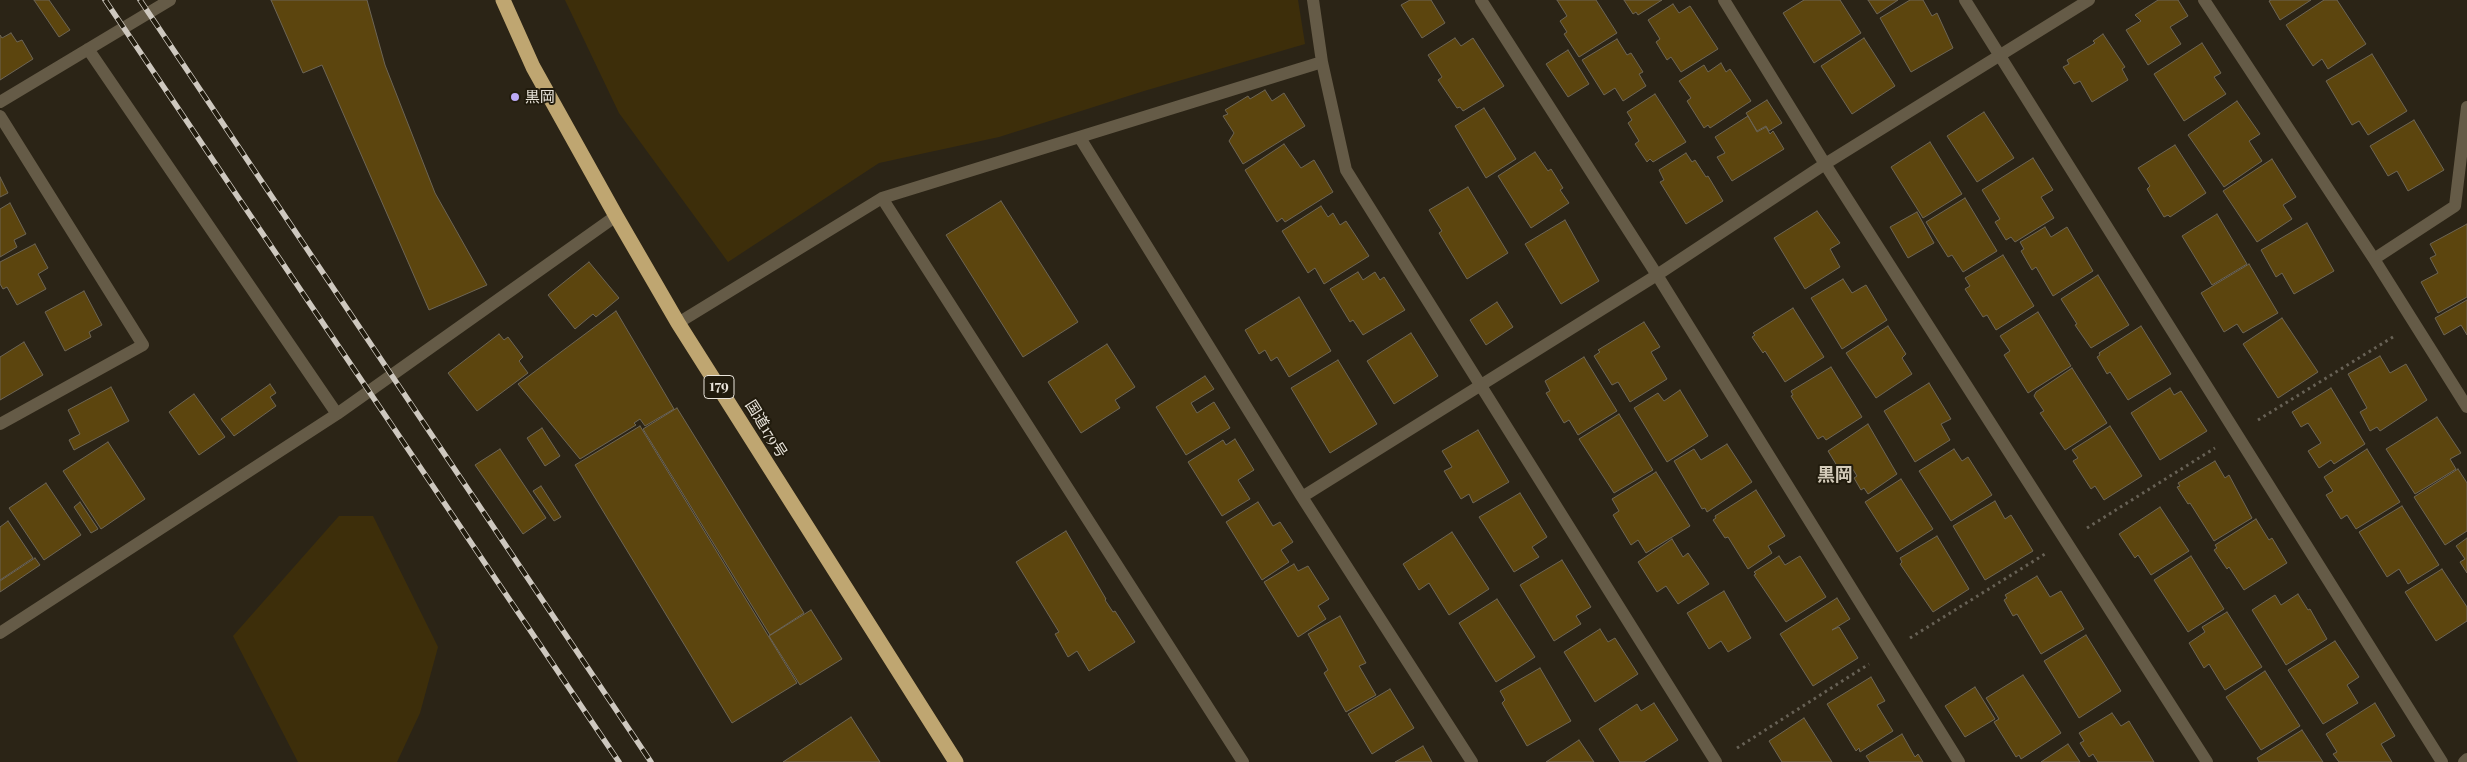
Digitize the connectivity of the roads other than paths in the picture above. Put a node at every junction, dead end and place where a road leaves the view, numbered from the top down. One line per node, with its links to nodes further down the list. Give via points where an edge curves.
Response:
1 (170, 0): 9 (street)
2 (504, 0): 18 (highway, 国道179号 / 179, via 533,67)
3 (1313, 0): 11 (street)
4 (1481, 0): 20 (street)
5 (1724, 0): 16 (street)
6 (1965, 0): 10 (street)
7 (2089, 0): 10 (street)
8 (2204, 0): 19 (street)
9 (88, 49): 12 (street); 24 (street)
10 (2001, 56): 16 (street); 35 (street)
11 (1322, 62): 15 (street); 22 (street, via 1346,170)
12 (0, 102)
13 (2467, 108): 19 (street, via 2455,206)
14 (0, 116): 25 (street, via 142,345)
15 (1080, 138): 17 (street); 26 (street)
16 (1825, 164): 20 (street); 34 (street)
17 (882, 198): 21 (street); 30 (street)
18 (616, 216): 21 (highway, 国道179号 / 179); 24 (street)
19 (2374, 259): 23 (street)
20 (1657, 275): 22 (street); 33 (street)
21 (678, 323): 29 (highway, 国道179号 / 179)
22 (1479, 384): 26 (street); 32 (street)
23 (2467, 407)
24 (338, 414): 27 (street)
25 (0, 424)
26 (1302, 498): 31 (street)
27 (0, 633)
28 (2467, 759): 36 (street)
29 (956, 762)
30 (1243, 762)
31 (1472, 762)
32 (1716, 762)
33 (1959, 762)
34 (2207, 762)
35 (2442, 762)
36 (2464, 762)

